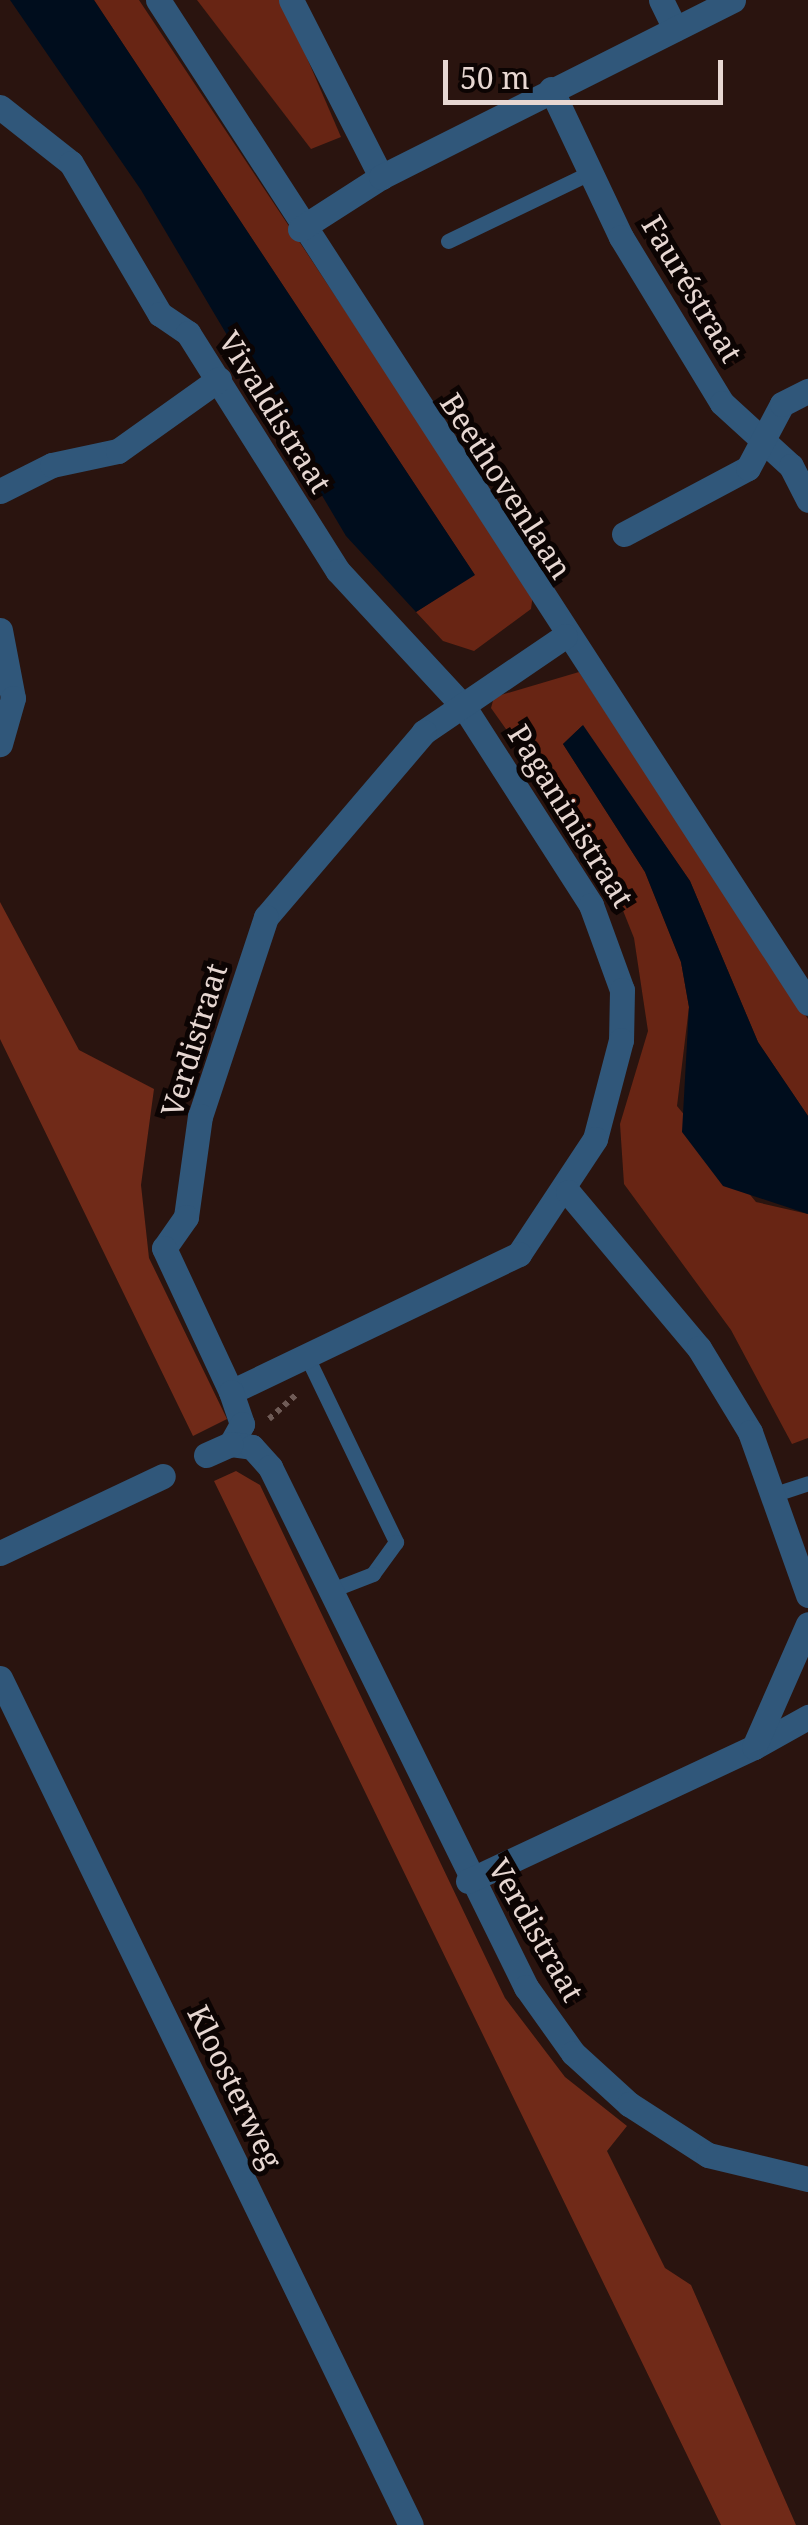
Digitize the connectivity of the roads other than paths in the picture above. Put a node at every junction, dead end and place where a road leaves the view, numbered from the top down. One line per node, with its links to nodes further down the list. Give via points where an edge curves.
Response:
1 (158, 0): 10 (street, Beethovenlaan)
2 (292, 0): 9 (street)
3 (661, 0): 5 (street)
4 (733, 0): 5 (street)
5 (674, 29): 6 (street)
6 (551, 89): 8 (street, Fauréstraat); 9 (street)
7 (0, 107): 12 (street, Vivaldistraat, via 71,164 160,314 188,334)
8 (589, 173): 11 (lane); 14 (street, Fauréstraat, via 722,403)
9 (382, 177): 10 (street)
10 (300, 229): 19 (street, Beethovenlaan)
11 (448, 242)
12 (219, 379): 15 (street, via 118,451 52,464); 20 (street, Vivaldistraat, via 338,571)
13 (808, 391): 14 (street, via 782,404)
14 (764, 438): 16 (street, Fauréstraat); 17 (street, via 748,468)
15 (0, 491)
16 (808, 500)
17 (624, 534)
18 (0, 630): 21 (street, via 13,698)
19 (565, 636): 20 (street, Verdistraat); 22 (street, Beethovenlaan)
20 (464, 707): 23 (street, Paganinistraat, via 591,904 622,990 621,1040 595,1139); 25 (street, Verdistraat, via 424,732 266,917 200,1116 186,1217 164,1248)
21 (0, 744)
22 (808, 1002)
23 (568, 1192): 24 (street, Paganinistraat, via 520,1254); 30 (street, via 699,1348)
24 (308, 1361): 25 (street, Paganinistraat); 32 (lane, via 396,1542 372,1574)
25 (232, 1392): 26 (street, Verdistraat, via 242,1424)
26 (231, 1444): 27 (street); 32 (street, Verdistraat, via 252,1446 270,1467)
27 (206, 1455)
28 (163, 1476): 31 (street)
29 (808, 1483): 30 (lane)
30 (775, 1494): 33 (street)
31 (0, 1553)
32 (329, 1592): 38 (street, Verdistraat)
33 (808, 1595)
34 (808, 1624): 37 (street)
35 (0, 1678): 40 (street, Kloosterweg)
36 (808, 1717): 37 (street)
37 (754, 1746): 38 (street)
38 (468, 1880): 39 (street, Verdistraat, via 573,2053 629,2104 708,2155)
39 (808, 2179)
40 (411, 2525)

